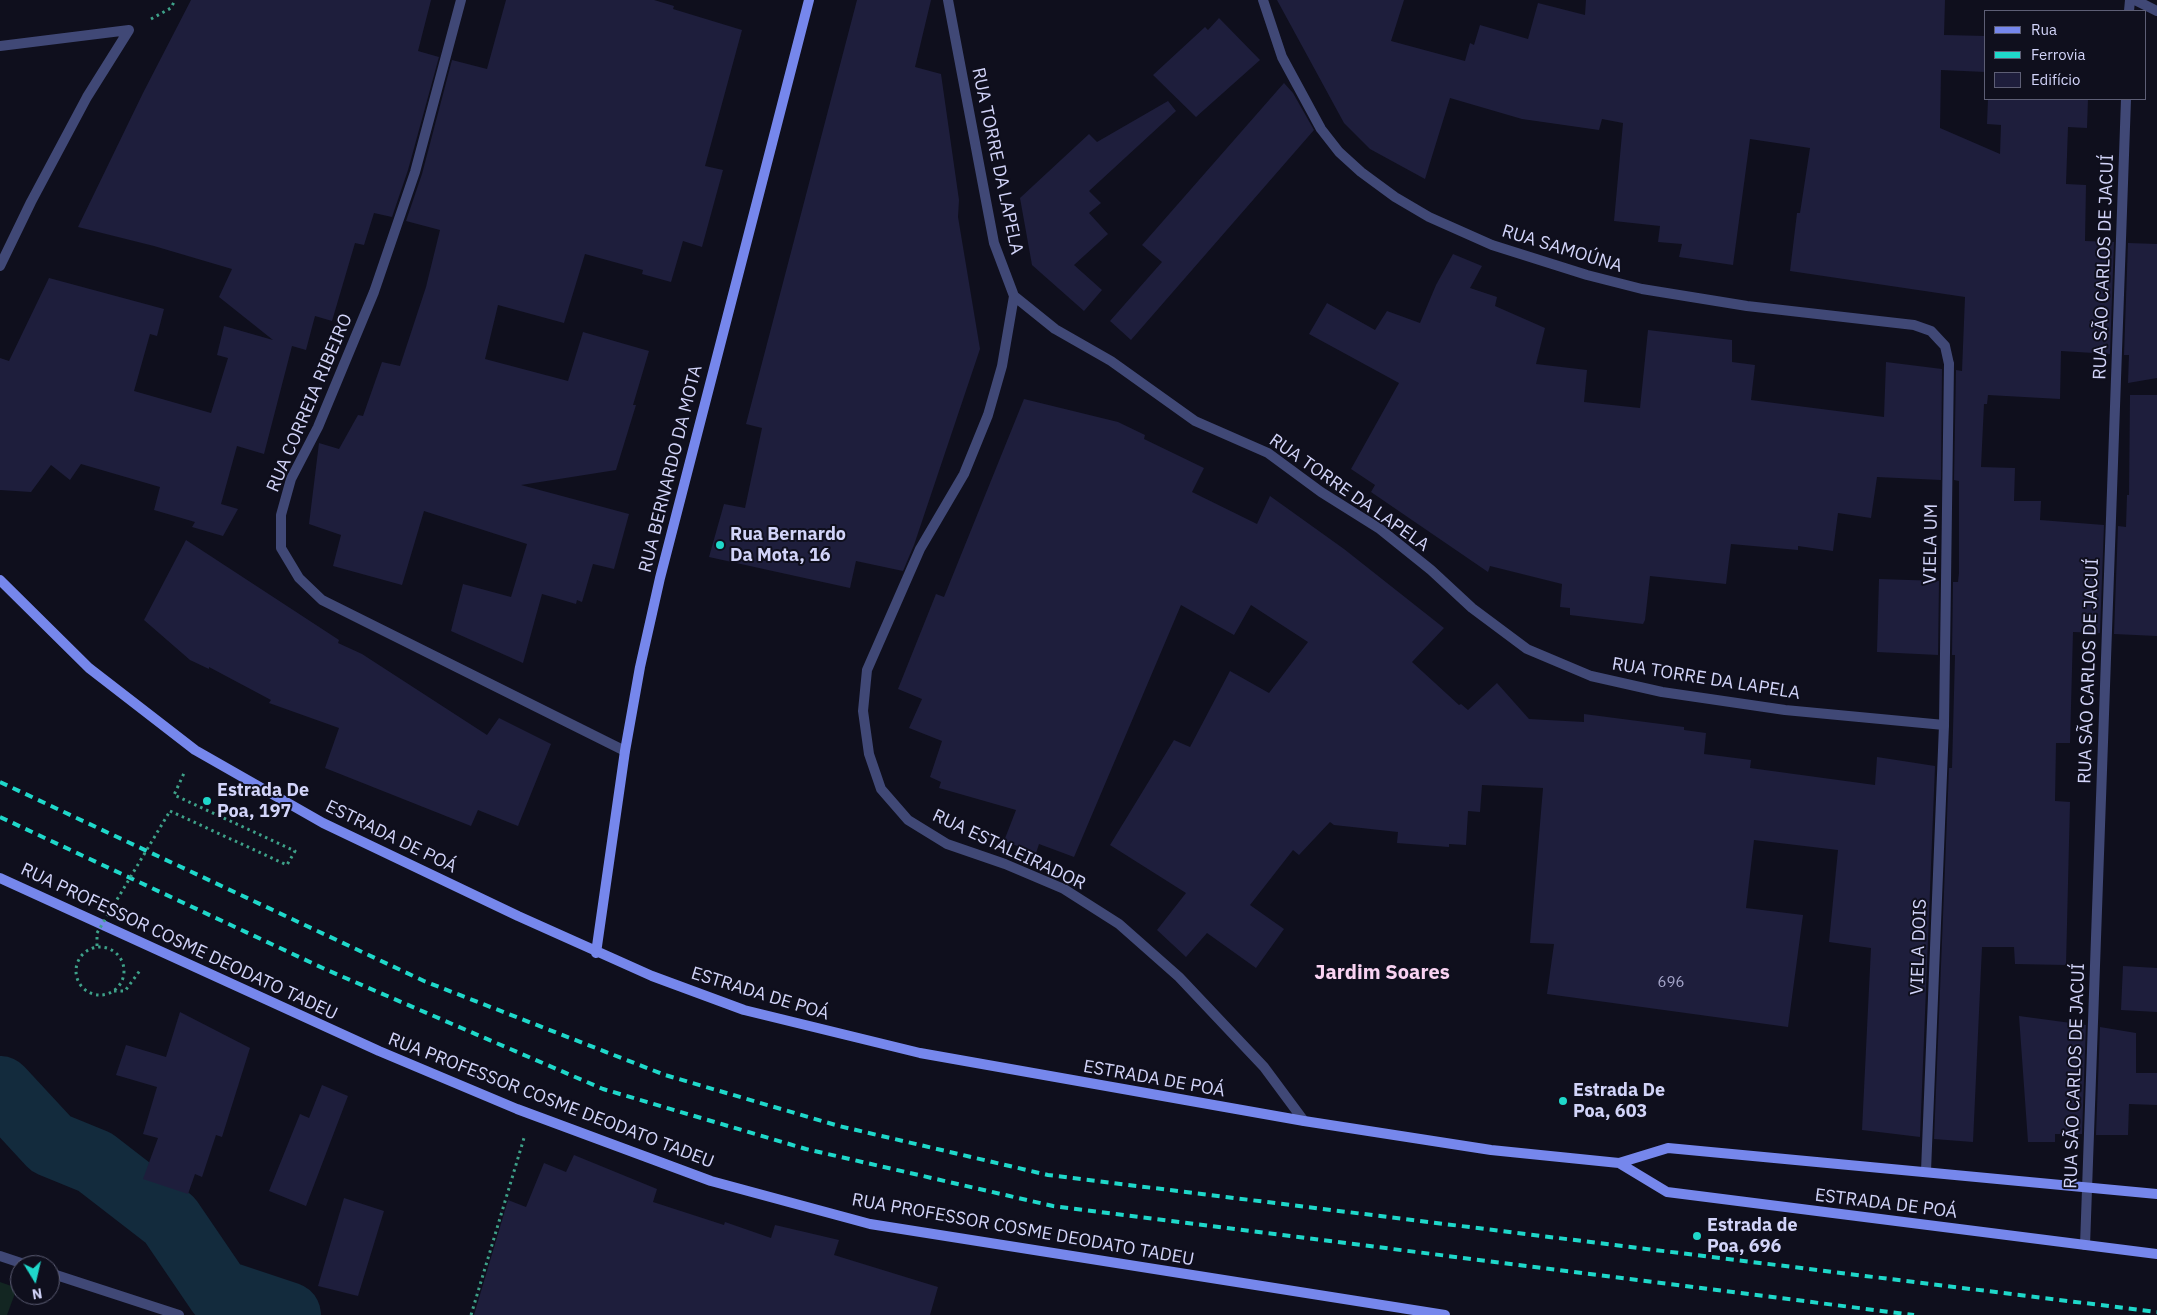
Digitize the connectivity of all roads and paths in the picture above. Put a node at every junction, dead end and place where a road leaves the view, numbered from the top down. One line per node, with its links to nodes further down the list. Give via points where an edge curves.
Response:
1 (175, 0): 8 (path, via 171,8)
2 (461, 0): 17 (street, RUA CORREIA RIBEIRO, via 415,172 374,292 318,427 292,479 281,515 281,548 299,578 322,600)
3 (809, 0): 17 (main road, RUA BERNARDO DA MOTA, via 660,578)
4 (948, 0): 12 (street, RUA TORRE DA LAPELA, via 994,244)
5 (1262, 0): 13 (street, RUA SAMOÚNA, via 1282,57 1321,129 1361,172 1429,217 1492,245 1642,289 1747,306 1914,325 1931,331 1945,346)
6 (2135, 0): 7 (street)
7 (2157, 10)
8 (128, 30): 9 (street); 11 (street, via 30,202)
9 (0, 46)
10 (2126, 100): 27 (street, RUA SÃO CARLOS DE JACUÍ)
11 (0, 266)
12 (1014, 296): 15 (street, RUA TORRE DA LAPELA, via 1055,329 1110,361 1195,421 1268,453 1380,530 1472,608 1527,649 1591,676 1662,692 1805,712); 24 (street, RUA ESTALEIRADOR, via 1002,366 988,415 964,474 920,549 867,670 863,711 869,754 881,789 908,820 947,844 1064,889 1119,924 1179,977 1258,1060)
13 (1949, 364): 15 (street, VIELA UM)
14 (0, 580): 16 (main road, ESTRADA DE POÁ, via 89,668)
15 (1944, 725): 26 (street, VIELA DOIS)
16 (195, 750): 19 (path, bridge, via 174,794 295,851 287,864 170,812 97,933); 21 (main road, ESTRADA DE POÁ, via 323,823)
17 (625, 751): 21 (main road, RUA BERNARDO DA MOTA)
18 (0, 878): 20 (main road, RUA PROFESSOR COSME DEODATO TADEU)
19 (97, 946): 22 (path, via 113,950 123,963 122,984); 22 (path, via 80,958 76,968 77,980 93,994)
20 (151, 948): 22 (path, via 137,976 125,991); 23 (main road, RUA PROFESSOR COSME DEODATO TADEU, via 379,1051)
21 (596, 953): 24 (main road, ESTRADA DE POÁ, via 744,1010 832,1033 1005,1069)
22 (114, 991)
23 (531, 1114): 33 (path); 34 (main road, RUA PROFESSOR COSME DEODATO TADEU, via 711,1181 870,1224)
24 (1304, 1121): 25 (main road, ESTRADA DE POÁ, via 1491,1150)
25 (1619, 1163): 26 (main road, ESTRADA DE POÁ, via 1668,1148); 29 (main road, ESTRADA DE POÁ, via 1667,1192)
26 (1926, 1171): 27 (main road, ESTRADA DE POÁ)
27 (2087, 1188): 28 (main road, ESTRADA DE POÁ); 29 (street, RUA SÃO CARLOS DE JACUÍ)
28 (2157, 1194)
29 (2086, 1245): 30 (main road, ESTRADA DE POÁ)
30 (2157, 1254)
31 (60, 1276): 32 (street)
32 (179, 1315)
33 (471, 1315)
34 (1444, 1315)

